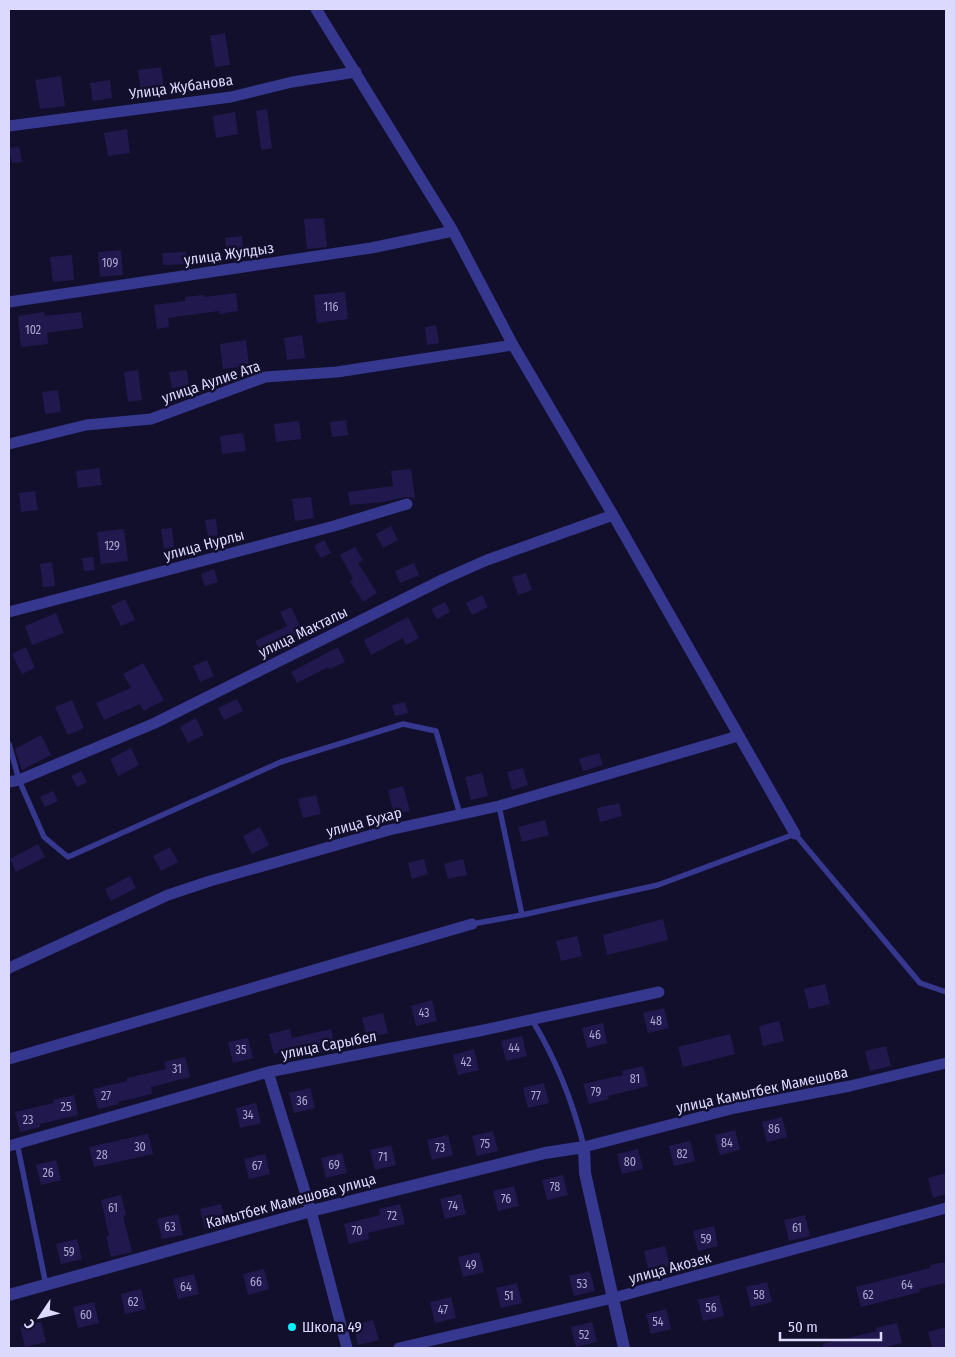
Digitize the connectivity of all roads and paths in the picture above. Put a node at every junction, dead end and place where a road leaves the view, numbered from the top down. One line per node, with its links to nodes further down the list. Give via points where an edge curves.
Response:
1 (316, 9): 2 (street)
2 (356, 72): 3 (street, Улица Жубанова, via 292,82 231,97); 4 (street)
3 (9, 126)
4 (453, 231): 5 (street, улица Жулдыз, via 371,248); 6 (street)
5 (9, 302)
6 (513, 345): 7 (street, улица Аулие Ата, via 337,372 265,378 151,419 86,425); 9 (street)
7 (9, 444)
8 (407, 504): 10 (street, улица Нурлы)
9 (613, 515): 11 (street); 13 (street, улица Макталы, via 487,560 444,579 155,723)
10 (9, 612)
11 (738, 736): 14 (street, улица Бухар); 16 (street)
12 (9, 744): 13 (lane)
13 (14, 781): 15 (lane, via 44,837 68,857 281,762 403,724 436,731)
14 (499, 806): 15 (street, улица Бухар); 17 (lane)
15 (460, 815): 19 (street, улица Бухар, via 389,830 168,895)
16 (795, 834): 17 (lane, via 658,885); 21 (lane, via 920,982)
17 (522, 915): 18 (lane)
18 (472, 924): 23 (street)
19 (9, 968)
20 (659, 992): 22 (street, улица Сарыбел)
21 (946, 992)
22 (532, 1020): 25 (street, улица Сарыбел); 27 (lane, via 576,1114)
23 (9, 1059)
24 (946, 1063): 27 (street, улица Камытбек Мамешова, via 735,1108)
25 (268, 1072): 26 (street, улица Сарыбел); 29 (street)
26 (13, 1144): 30 (lane)
27 (584, 1147): 29 (street, Камытбек Мамешова улица, via 546,1153); 32 (street, via 585,1173)
28 (946, 1208): 32 (street, улица Акозек)
29 (310, 1211): 30 (street, Камытбек Мамешова улица); 33 (street)
30 (46, 1285): 31 (street, Камытбек Мамешова улица)
31 (9, 1295)
32 (613, 1298): 34 (street, улица Акозек); 35 (street)
33 (348, 1348)
34 (399, 1348)
35 (624, 1348)

